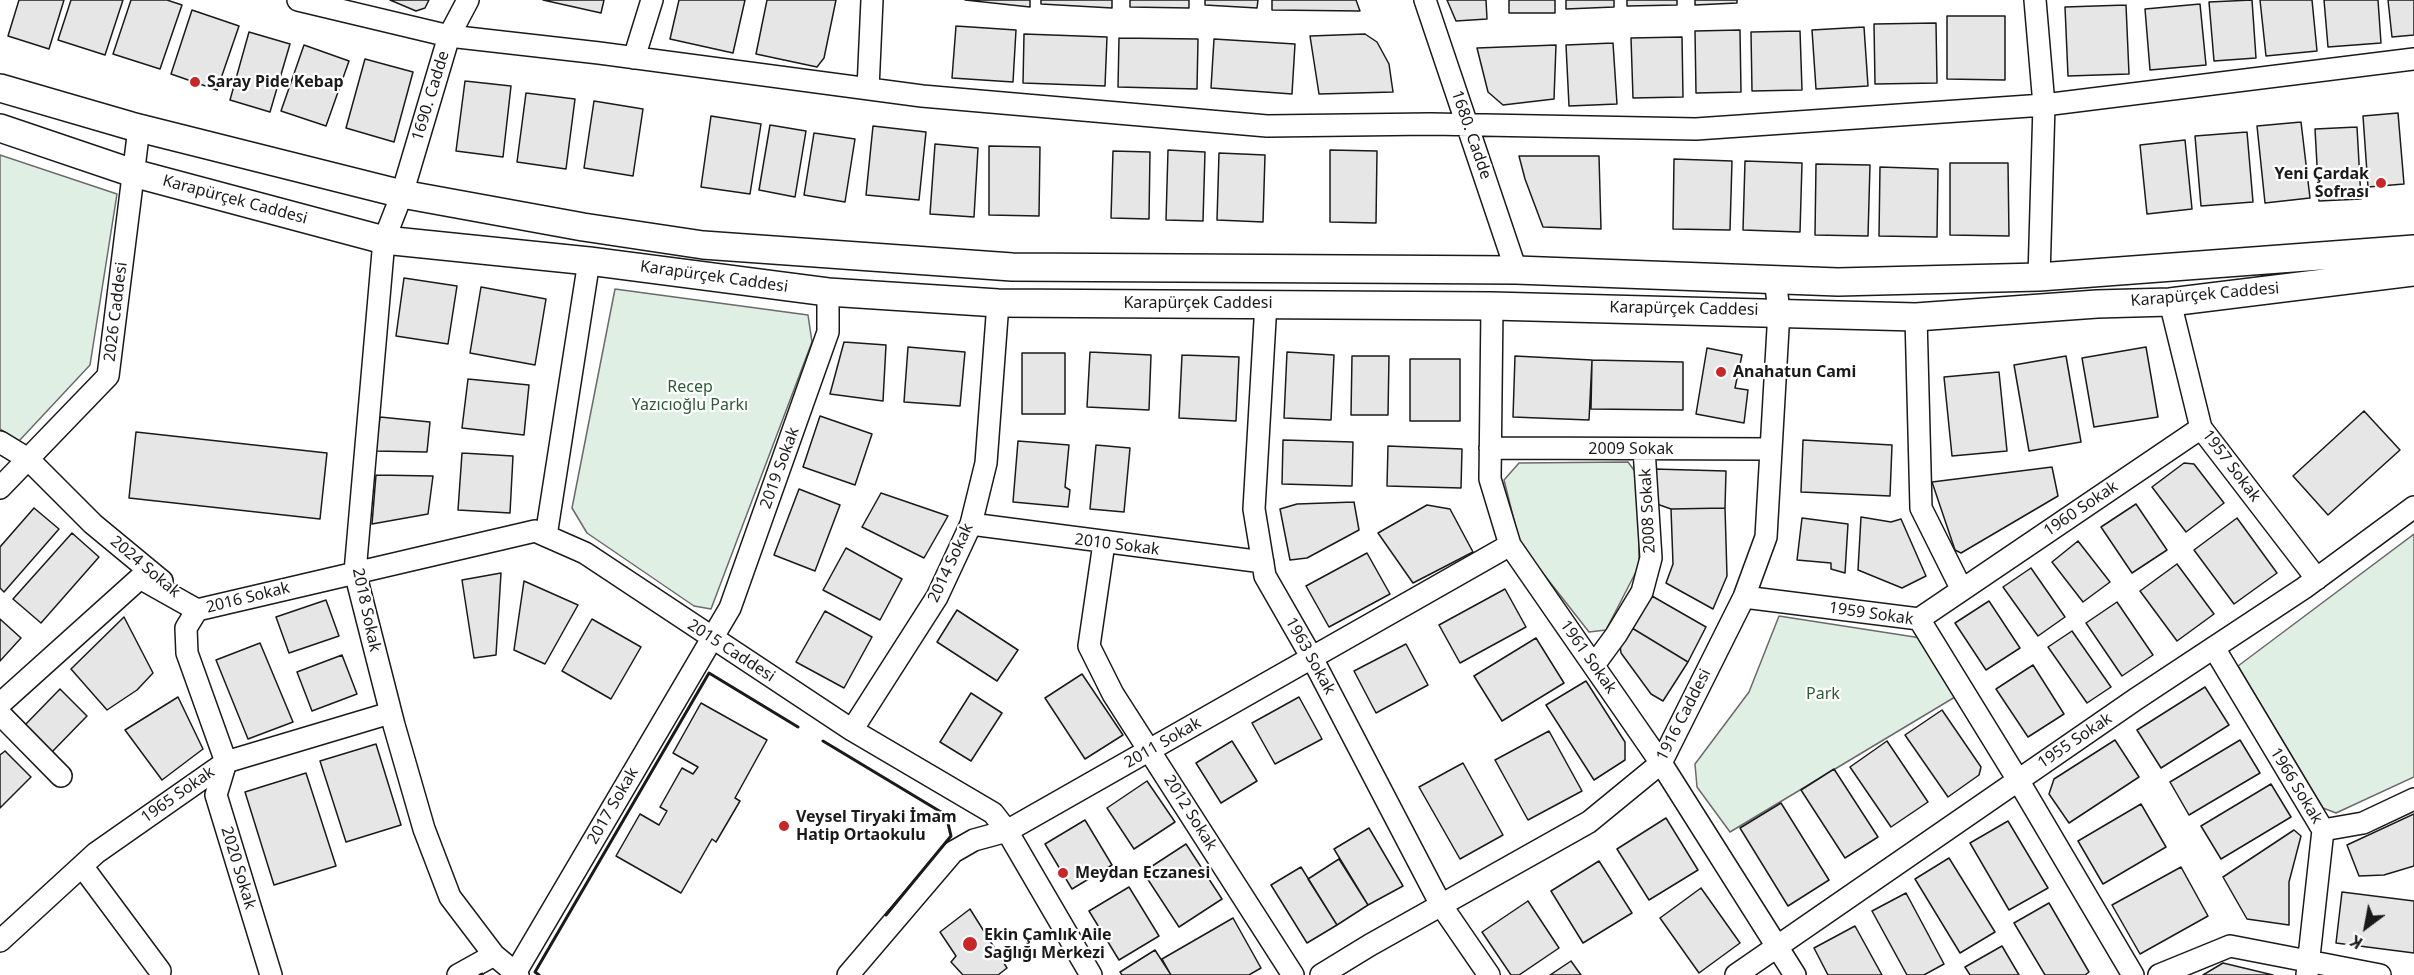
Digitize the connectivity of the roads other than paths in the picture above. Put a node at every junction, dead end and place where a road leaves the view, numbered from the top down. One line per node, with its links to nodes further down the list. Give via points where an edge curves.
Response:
1 (298, 0): 7 (street)
2 (468, 0): 7 (street, 1690. Cadde)
3 (652, 0): 8 (street)
4 (872, 0): 11 (street)
5 (1425, 0): 13 (street, 1680. Cadde)
6 (2035, 0): 12 (street)
7 (449, 36): 8 (street); 17 (street, 1690. Cadde)
8 (634, 58): 11 (street)
9 (2414, 59): 12 (street)
10 (0, 88): 15 (main road, Karapürçek Caddesi)
11 (868, 89): 13 (street, via 1267,126)
12 (2044, 105): 13 (street, via 1696,129); 25 (street)
13 (1467, 124): 23 (street, 1680. Cadde)
14 (0, 128): 16 (main road, Karapürçek Caddesi)
15 (139, 128): 16 (street, 2026 Caddesi); 17 (main road, Karapürçek Caddesi)
16 (133, 173): 19 (main road, Karapürçek Caddesi); 41 (street, 2026 Caddesi, via 108,376)
17 (402, 194): 19 (street, 1690. Cadde); 23 (main road, Karapürçek Caddesi, via 703,246 1012,267)
18 (2414, 232): 21 (main road)
19 (384, 240): 22 (main road, Karapürçek Caddesi); 49 (street, 2018 Sokak)
20 (2414, 249): 21 (main road, Karapürçek Caddesi)
21 (2350, 254): 25 (main road, Karapürçek Caddesi)
22 (589, 261): 29 (main road, Karapürçek Caddesi); 45 (street)
23 (1516, 270): 26 (main road, Karapürçek Caddesi)
24 (2414, 272): 28 (main road, Karapürçek Caddesi)
25 (2039, 277): 26 (main road, Karapürçek Caddesi, via 1838,282)
26 (1775, 279): 34 (street, 1916 Caddesi)
27 (2414, 289): 28 (main road)
28 (2261, 291): 30 (main road, Karapürçek Caddesi)
29 (828, 292): 31 (main road, Karapürçek Caddesi); 55 (street, 2019 Sokak, via 828,332 730,608)
30 (2170, 302): 35 (main road, Karapürçek Caddesi); 36 (street, 1957 Sokak)
31 (998, 303): 32 (main road, Karapürçek Caddesi); 44 (street, 2014 Sokak, via 986,463)
32 (1266, 303): 33 (main road, Karapürçek Caddesi); 48 (street, 1963 Sokak, via 1254,509)
33 (1492, 306): 34 (main road, Karapürçek Caddesi); 38 (street, 1961 Sokak)
34 (1779, 311): 35 (main road, Karapürçek Caddesi); 40 (street, 1916 Caddesi)
35 (1916, 317): 51 (street, via 1921,508)
36 (2201, 428): 50 (street, 1957 Sokak); 51 (street, 1960 Sokak)
37 (0, 442): 41 (street, 2024 Sokak)
38 (1490, 448): 39 (street, 2009 Sokak); 47 (street, 1961 Sokak, via 1490,479)
39 (1644, 449): 40 (street, 2009 Sokak); 58 (street, 2008 Sokak, via 1651,558 1642,592)
40 (1771, 449): 52 (street, 1916 Caddesi, via 1766,537)
41 (28, 459): 42 (street, 2026 Caddesi); 53 (street, 2024 Sokak, via 93,524)
42 (0, 488)
43 (2414, 507): 50 (street, 1955 Sokak)
44 (971, 524): 46 (street, 2010 Sokak); 62 (street, 2014 Sokak, via 937,597)
45 (546, 536): 49 (street, 2016 Sokak, via 535,531); 55 (street, 2015 Caddesi, via 585,554)
46 (1104, 543): 48 (street, 2010 Sokak); 63 (street, 2012 Sokak, via 1089,646 1113,694)
47 (1510, 545): 57 (street, 2011 Sokak); 58 (street, 1961 Sokak)
48 (1263, 562): 57 (street, 1963 Sokak, via 1265,576)
49 (355, 572): 53 (street, 2016 Sokak); 60 (street, 2018 Sokak)
50 (2317, 579): 56 (street, 1955 Sokak)
51 (1962, 590): 54 (street, 1960 Sokak)
52 (1744, 597): 54 (street, 1959 Sokak); 65 (street, 1916 Caddesi)
53 (197, 610): 59 (street, 2016 Sokak, via 140,578); 64 (street, via 186,628 188,653)
54 (1919, 619): 67 (street, 1959 Sokak)
55 (711, 639): 62 (street, 2015 Caddesi); 78 (street, 2017 Sokak)
56 (2214, 648): 67 (street, 1955 Sokak); 69 (street, 1966 Sokak)
57 (1312, 658): 63 (street, 2011 Sokak); 72 (street, 1963 Sokak)
58 (1594, 665): 65 (street, 1961 Sokak)
59 (0, 704)
60 (390, 712): 64 (street, 1965 Sokak); 75 (street, 2018 Sokak, via 424,829 450,897)
61 (0, 714): 66 (street)
62 (852, 730): 70 (street, 2015 Caddesi, via 993,813)
63 (1150, 750): 70 (street, 2011 Sokak); 83 (street, 2012 Sokak)
64 (226, 762): 71 (street, 1965 Sokak); 79 (street, 2020 Sokak, via 216,795)
65 (1661, 763): 72 (street, 1916 Caddesi, via 1589,822); 74 (street, 1961 Sokak)
66 (61, 776)
67 (2018, 780): 74 (street, 1955 Sokak); 88 (street, 1959 Sokak)
68 (2414, 799): 69 (street, via 2363,822)
69 (2323, 830): 76 (street, 1966 Sokak)
70 (1008, 831): 81 (street, 2011 Sokak, via 974,840 953,852); 82 (street, 2015 Caddesi)
71 (82, 866): 73 (street, 1965 Sokak); 77 (street)
72 (1441, 905): 84 (street, 1916 Caddesi); 85 (street, 1963 Sokak)
73 (0, 940)
74 (1778, 946): 86 (street, 1955 Sokak); 87 (street, 1961 Sokak)
75 (494, 955): 78 (street, 2018 Sokak); 80 (street)
76 (2308, 968): 89 (street, via 2230,946); 90 (street)
77 (160, 971)
78 (516, 974)
79 (271, 975)
80 (458, 975)
81 (848, 975)
82 (1091, 975)
83 (1293, 975)
84 (1321, 975)
85 (1489, 975)
86 (1736, 975)
87 (1795, 975)
88 (2133, 975)
89 (2159, 975)
90 (2380, 975)

